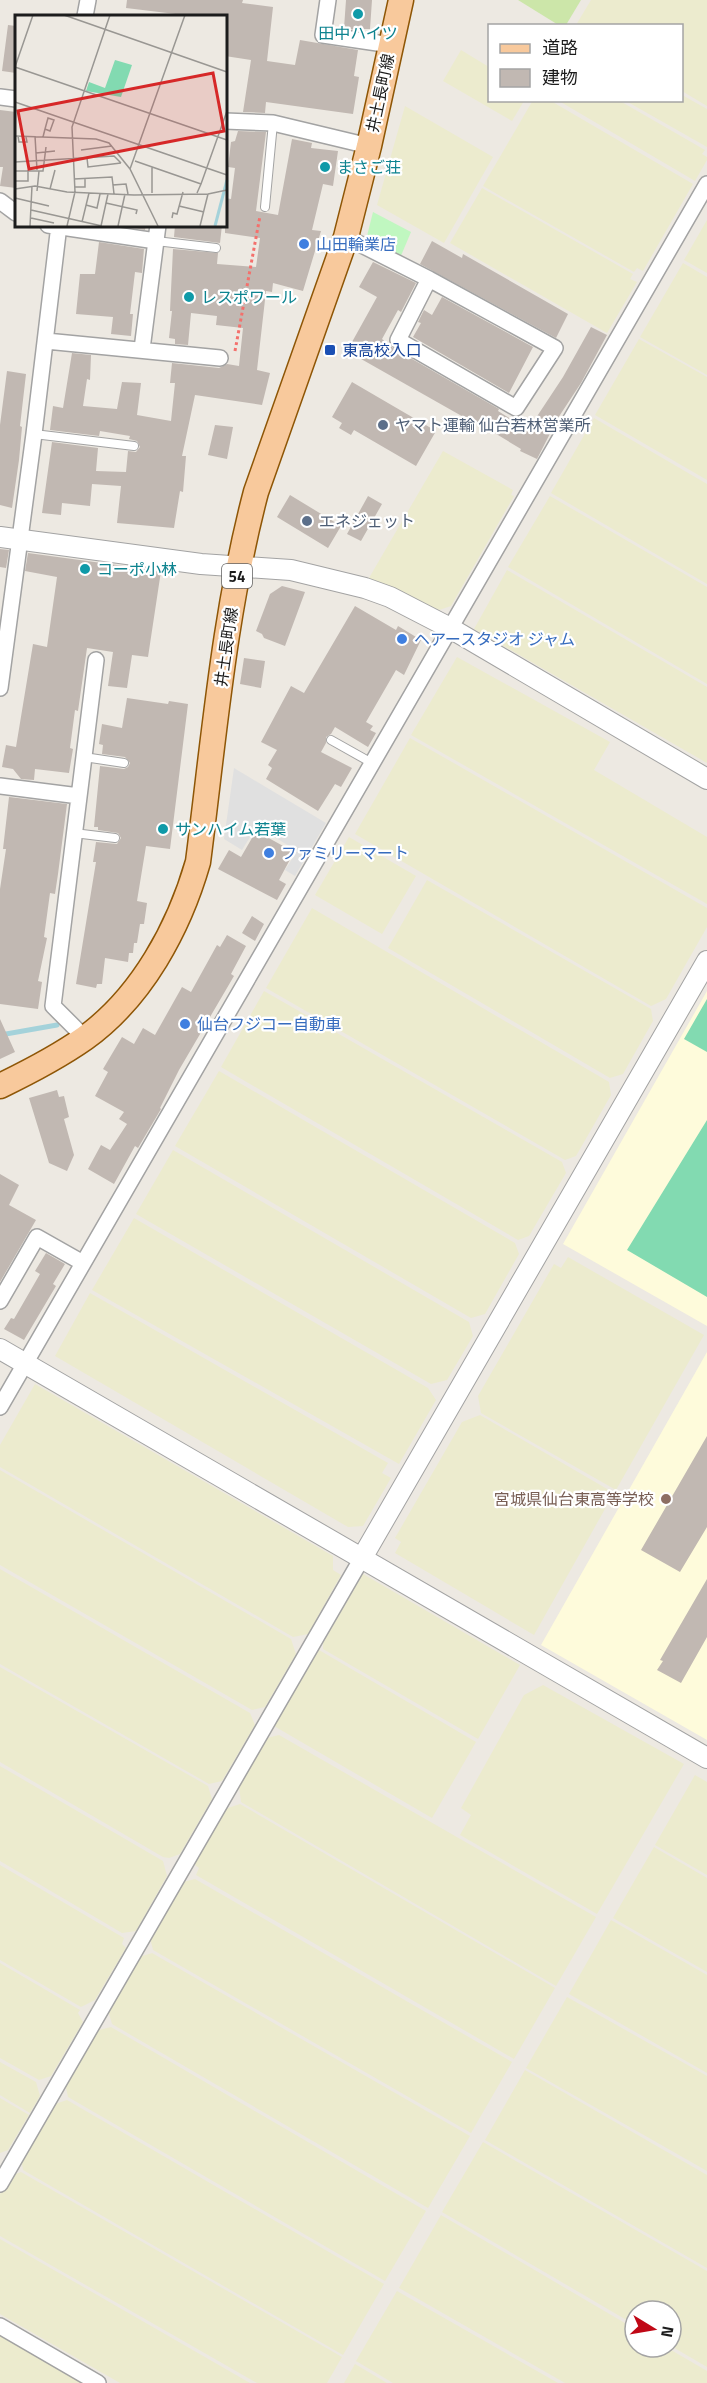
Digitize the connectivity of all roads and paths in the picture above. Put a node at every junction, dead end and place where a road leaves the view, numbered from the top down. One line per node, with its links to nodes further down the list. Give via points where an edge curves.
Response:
1 (87, 0): 4 (street)
2 (328, 0): 5 (street, via 323,35)
3 (401, 0): 5 (main road, 井土長町線 / 54)
4 (85, 15)
5 (391, 45): 10 (main road, 井土長町線 / 54)
6 (0, 97): 7 (street)
7 (15, 99)
8 (226, 121): 9 (street)
9 (273, 123): 10 (street); 13 (lane)
10 (369, 146): 17 (main road, 井土長町線 / 54)
11 (707, 184): 28 (street)
12 (0, 201): 14 (street)
13 (265, 207): 22 (path, via 258,218 235,352)
14 (15, 212)
15 (55, 226): 16 (street); 20 (street)
16 (157, 233): 18 (lane); 21 (street)
17 (345, 237): 19 (street); 27 (main road, 井土長町線 / 54, via 256,492)
18 (216, 248)
19 (429, 279): 19 (street, via 555,348 516,408 398,340)
20 (46, 341): 21 (street); 23 (street)
21 (142, 350): 22 (street)
22 (220, 358)
23 (34, 434): 24 (lane); 26 (street)
24 (134, 446)
25 (0, 537): 26 (street)
26 (20, 540): 27 (street); 30 (street)
27 (238, 566): 28 (street, via 291,570 365,588); 41 (main road, 井土長町線 / 54, via 198,862 190,889 171,934 141,981)
28 (450, 628): 34 (street); 35 (street)
29 (96, 660): 32 (street)
30 (0, 688)
31 (331, 740): 34 (lane)
32 (84, 757): 33 (lane); 37 (street)
33 (124, 763)
34 (372, 763): 43 (street)
35 (707, 779)
36 (0, 786): 37 (street)
37 (79, 796): 38 (street)
38 (74, 833): 39 (lane); 41 (street, via 53,1005)
39 (115, 838)
40 (707, 961): 48 (street)
41 (85, 1038): 42 (main road, 井土長町線 / 54)
42 (0, 1086)
43 (83, 1263): 44 (street, via 37,1237); 46 (street)
44 (0, 1301)
45 (0, 1349): 46 (street)
46 (25, 1364): 47 (street); 48 (street)
47 (0, 1407)
48 (362, 1558): 49 (street); 50 (street)
49 (707, 1758)
50 (0, 2184)
51 (0, 2326): 52 (street)
52 (98, 2383)

